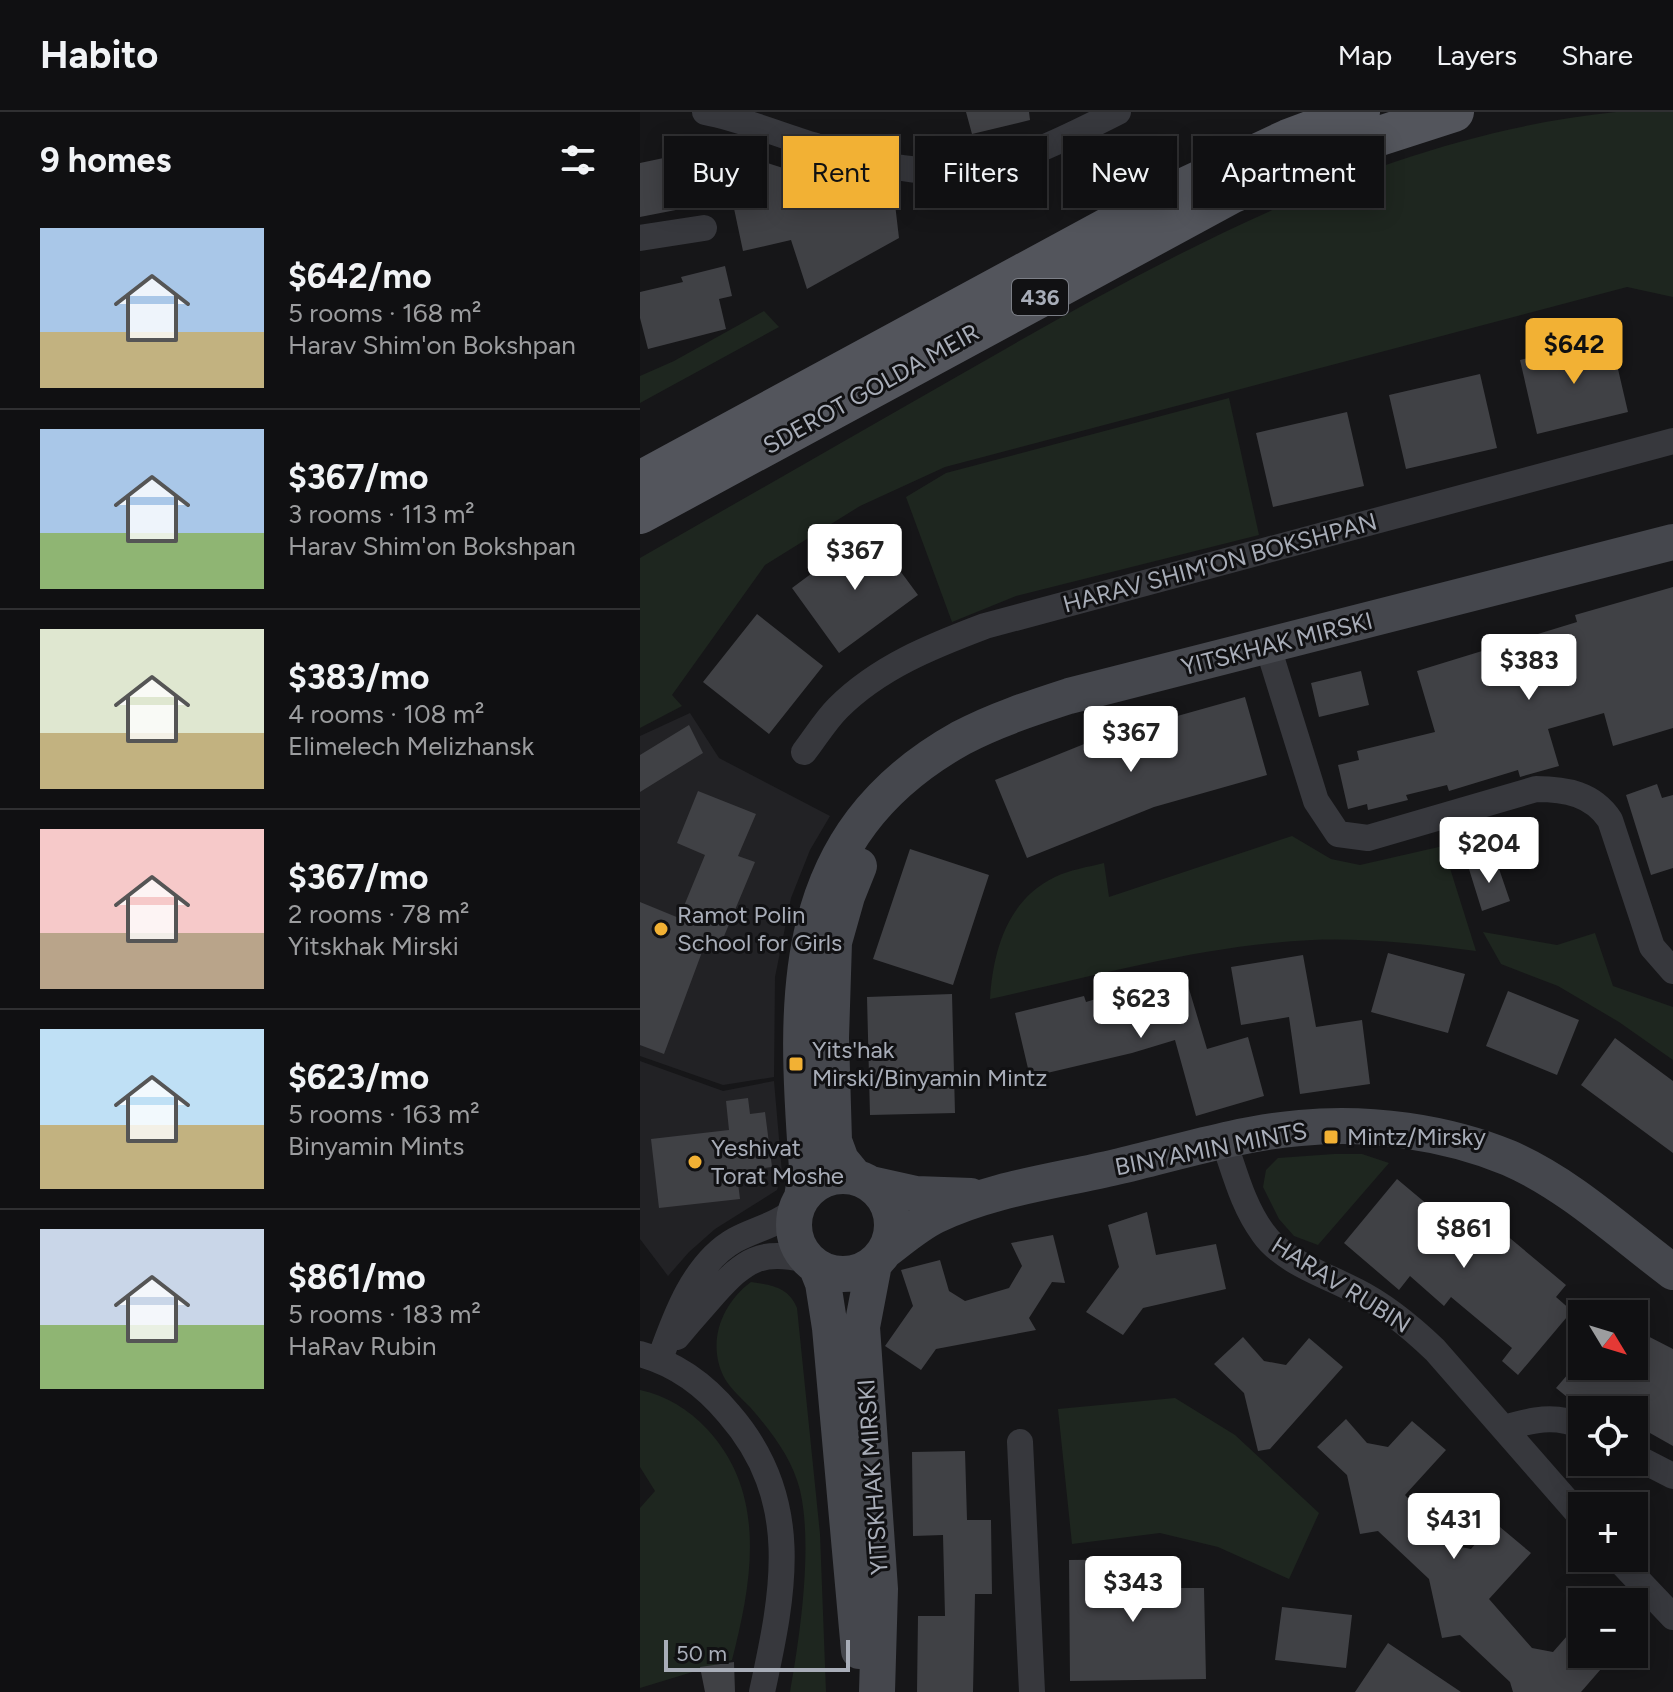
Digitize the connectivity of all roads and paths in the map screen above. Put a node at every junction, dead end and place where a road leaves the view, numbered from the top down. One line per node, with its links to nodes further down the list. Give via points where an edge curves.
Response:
1 (705, 112): 2 (street, via 860,160 939,173 1004,164)
2 (1118, 112)
3 (1360, 112): 8 (main road, SDEROT GOLDA MEIR / 436, via 1162,198)
4 (1454, 112): 9 (main road, SDEROT GOLDA MEIR / 436, via 1330,152 1233,193)
5 (704, 228): 6 (street)
6 (640, 238)
7 (1673, 441): 12 (street, HARAV SHIM'ON BOKSHPAN, via 985,626 903,661 868,683 837,709)
8 (640, 481)
9 (640, 514)
10 (1673, 542): 11 (street, YITSKHAK MIRSKI)
11 (1268, 647): 13 (street, YITSKHAK MIRSKI, via 1069,696 1009,717 942,750); 14 (street, via 1316,801 1338,834 1368,838 1536,789 1581,796 1600,805 1610,820 1652,947)
12 (804, 752)
13 (898, 784): 16 (street, YITSKHAK MIRSKI, via 847,896 834,942 834,1141 841,1160); 18 (street, YITSKHAK MIRSKI, via 847,843 815,912 802,986 807,1168)
14 (1673, 971)
15 (1224, 1142): 17 (street, BINYAMIN MINTS); 21 (street, BINYAMIN MINTS, via 1300,1127 1365,1127 1476,1147 1510,1159 1574,1197); 24 (street, HARAV RUBIN, via 1250,1212 1265,1236 1409,1325)
16 (863, 1181): 17 (street, BINYAMIN MINTS, via 946,1197); 18 (street, via 826,1179); 19 (street, via 889,1208 891,1237)
17 (1000, 1194): 19 (street, BINYAMIN MINTS, via 934,1216)
18 (799, 1203): 20 (street, via 794,1236); 22 (street, via 774,1224 738,1238 711,1260)
19 (879, 1257): 20 (street, via 846,1275); 33 (street, YITSKHAK MIRSKI, via 862,1327 880,1589)
20 (812, 1264): 22 (street, via 773,1255 740,1267 686,1327); 32 (street, YITSKHAK MIRSKI, via 826,1299)
21 (1673, 1272)
22 (650, 1357): 31 (street, via 699,1382 740,1426 779,1510 781,1585)
23 (1568, 1421): 24 (street, via 1536,1419)
24 (1504, 1428): 28 (street, HARAV RUBIN)
25 (1020, 1442): 34 (street)
26 (1648, 1463): 27 (street)
27 (1673, 1476)
28 (1568, 1502)
29 (1630, 1572): 30 (street)
30 (1673, 1617)
31 (762, 1692)
32 (863, 1692)
33 (877, 1692)
34 (1032, 1692)

